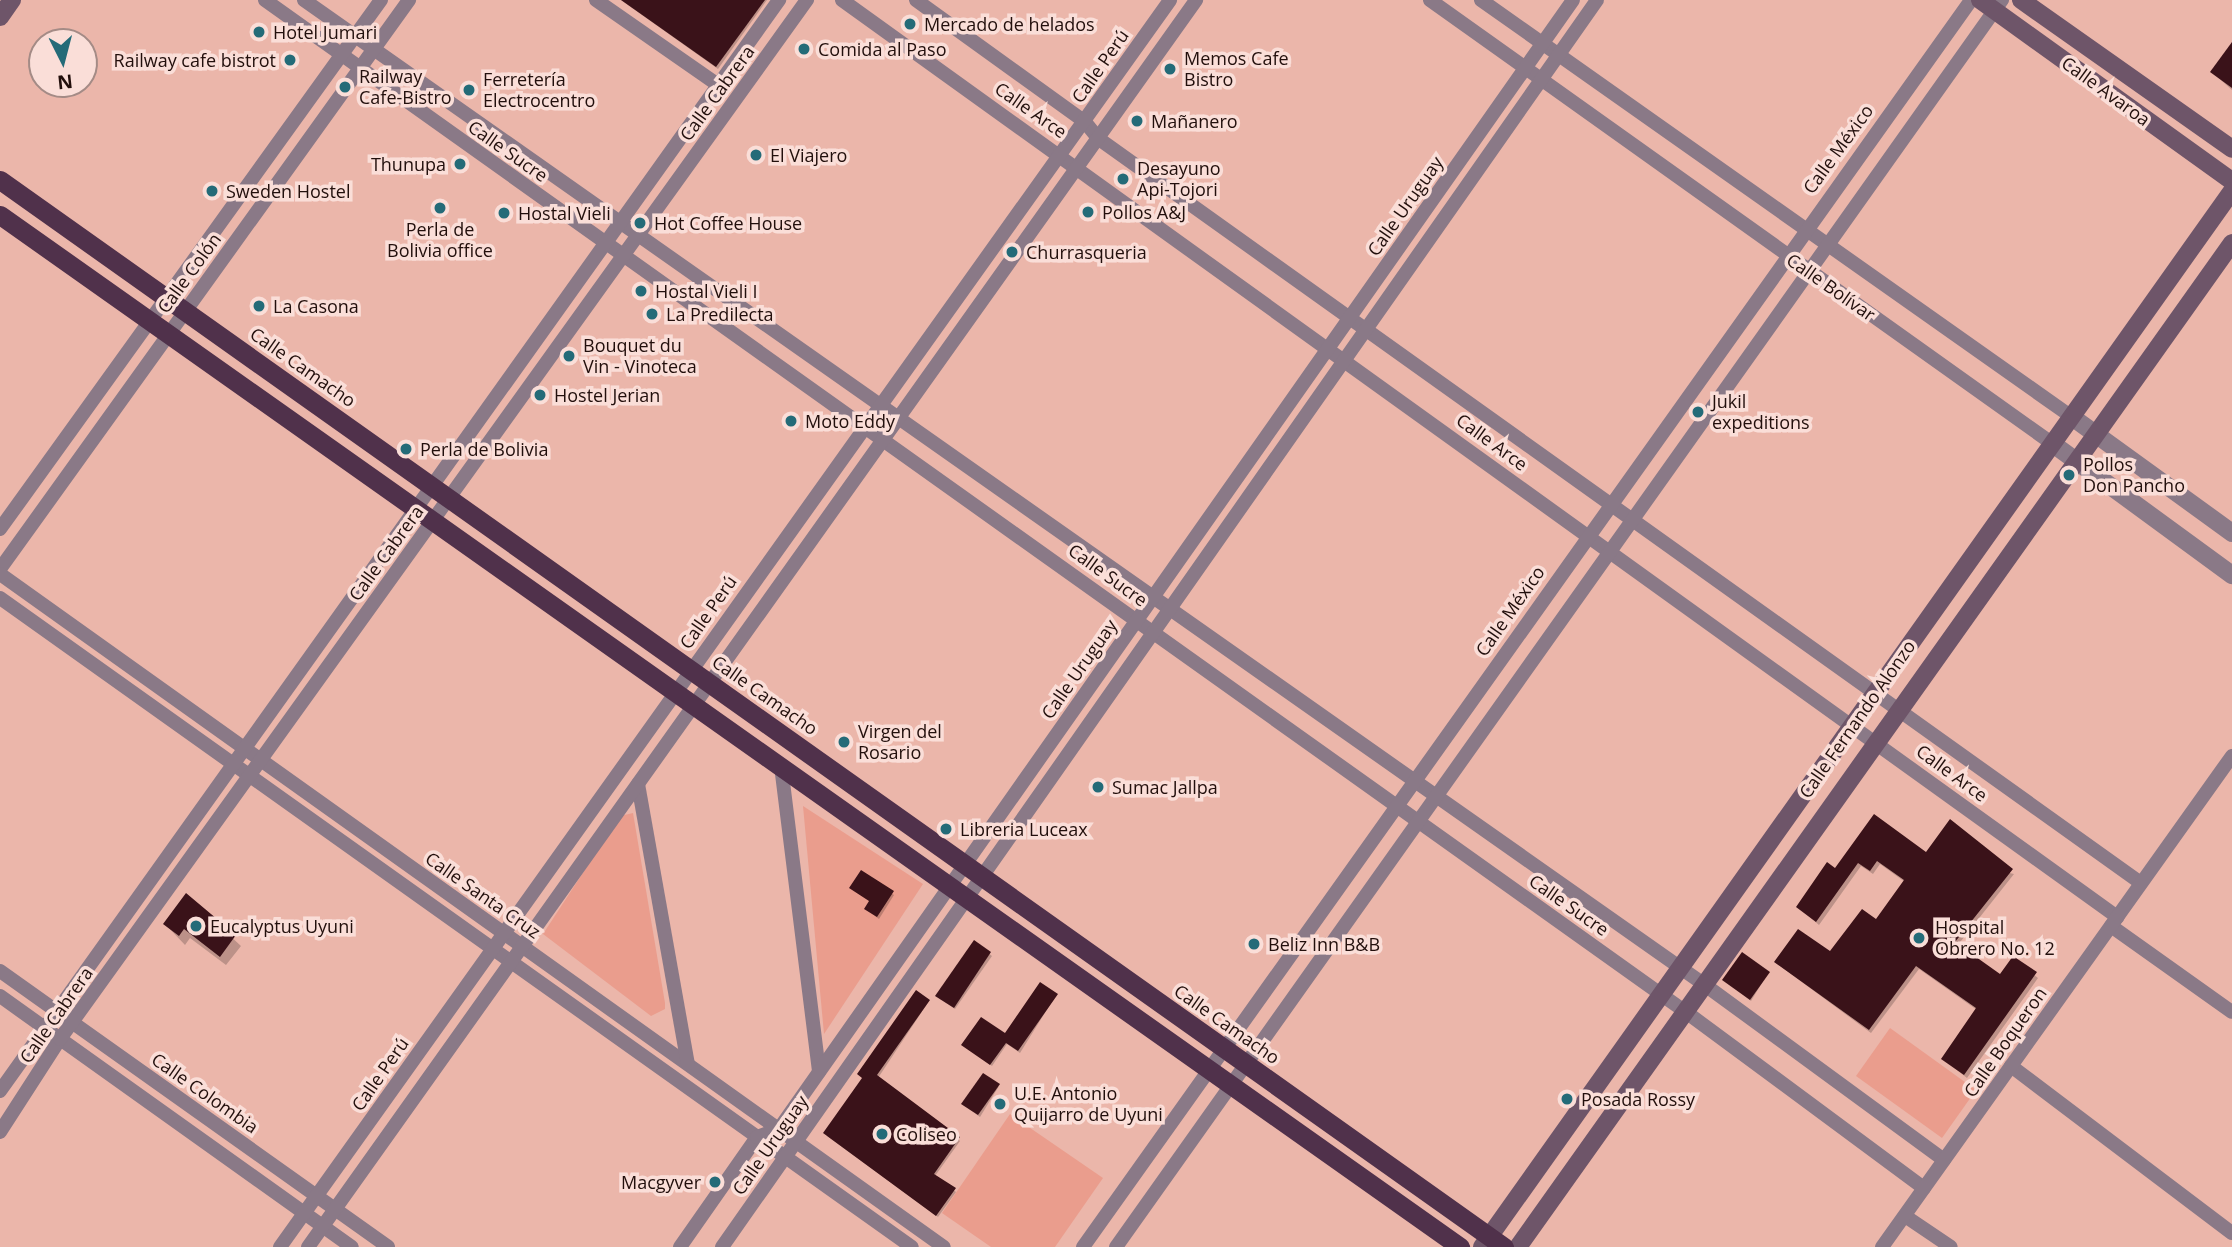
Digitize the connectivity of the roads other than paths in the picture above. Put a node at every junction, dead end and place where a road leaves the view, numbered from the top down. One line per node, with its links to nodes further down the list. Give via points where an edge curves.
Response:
1 (12, 0): 20 (main road)
2 (265, 0): 24 (street, Calle Sucre)
3 (304, 0): 21 (street, Calle Sucre)
4 (381, 0): 21 (street, Calle Colón)
5 (409, 0): 23 (street, Calle Colón)
6 (596, 0): 29 (street)
7 (779, 0): 29 (street, Calle Cabrera)
8 (807, 0): 41 (street, Calle Cabrera)
9 (842, 0): 33 (street, Calle Arce)
10 (916, 0): 30 (street, Calle Arce)
11 (1170, 0): 30 (street, Calle Perú)
12 (1196, 0): 31 (street)
13 (1430, 0): 26 (street, Calle Bolívar)
14 (1481, 0): 22 (street, Calle Bolívar)
15 (1573, 0): 22 (street, Calle Uruguay)
16 (1597, 0): 25 (street, Calle Uruguay)
17 (1971, 0): 40 (street, Calle México)
18 (2021, 0): 32 (main road, Calle Avaroa)
19 (1992, 3): 36 (main road, Calle Avaroa); 44 (street)
20 (0, 17)
21 (355, 36): 23 (street, Calle Sucre); 24 (street, Calle Colón)
22 (1543, 43): 25 (street, Calle Bolívar); 26 (street, Calle Uruguay)
23 (373, 50): 27 (street, Calle Colón); 39 (street, Calle Sucre)
24 (341, 55): 27 (street, Calle Sucre); 48 (street, Calle Colón)
25 (1559, 55): 28 (street, Calle Uruguay); 40 (street, Calle Bolívar)
26 (1525, 68): 28 (street, Calle Bolívar); 50 (street, Calle Uruguay)
27 (359, 69): 42 (street, Calle Sucre); 49 (street, Calle Colón)
28 (1541, 80): 45 (street, Calle Bolívar); 52 (street, Calle Uruguay)
29 (717, 84): 39 (street, Calle Cabrera)
30 (1085, 122): 31 (street, Calle Arce); 33 (street, Calle Perú)
31 (1099, 139): 34 (street); 50 (street, Calle Arce)
32 (2232, 149)
33 (1059, 153): 34 (street, Calle Arce); 56 (street, Calle Perú)
34 (1077, 166): 54 (street, Calle Arce); 57 (street)
35 (0, 180): 48 (highway, Calle Camacho)
36 (2232, 181)
37 (2232, 191): 58 (main road, Calle Fernando Alonzo)
38 (0, 215): 51 (highway)
39 (619, 222): 41 (street, Calle Sucre); 42 (street, Calle Cabrera)
40 (1805, 228): 44 (street, Calle Bolívar); 45 (street, Calle México)
41 (638, 236): 46 (street, Calle Cabrera); 56 (street, Calle Sucre)
42 (604, 243): 46 (street, Calle Sucre); 64 (street, Calle Cabrera)
43 (2232, 243): 60 (main road, Calle Fernando Alonzo)
44 (1828, 244): 47 (street); 58 (street, Calle Bolívar)
45 (1786, 254): 47 (street, Calle Bolívar); 66 (street, Calle México)
46 (623, 256): 59 (street, Calle Sucre); 65 (street, Calle Cabrera)
47 (1810, 271): 62 (street, Calle Bolívar); 69 (street)
48 (168, 296): 49 (highway, Calle Camacho); 51 (street, Calle Colón)
49 (187, 309): 53 (street, Calle Colón); 64 (highway, Calle Camacho)
50 (1349, 318): 52 (street, Calle Arce); 54 (street, Calle Uruguay)
51 (151, 319): 53 (highway); 70 (street, Calle Colón)
52 (1366, 330): 55 (street, Calle Uruguay); 66 (street, Calle Arce)
53 (170, 332): 67 (highway); 74 (street, Calle Colón)
54 (1329, 348): 55 (street, Calle Arce); 76 (street, Calle Uruguay)
55 (1345, 360): 72 (street, Calle Arce); 78 (street, Calle Uruguay)
56 (881, 403): 57 (street, Calle Sucre); 59 (street, Calle Perú)
57 (899, 416): 61 (street); 76 (street, Calle Sucre)
58 (2072, 416): 60 (street, Calle Bolívar); 62 (main road, Calle Fernando Alonzo)
59 (864, 425): 61 (street, Calle Sucre); 81 (street, Calle Perú)
60 (2097, 434): 63 (main road, Calle Fernando Alonzo); 71 (street, Calle Bolívar)
61 (883, 438): 79 (street, Calle Sucre); 82 (street)
62 (2053, 444): 63 (street, Calle Bolívar); 84 (main road, Calle Fernando Alonzo)
63 (2077, 461): 75 (street, Calle Bolívar); 86 (main road, Calle Fernando Alonzo)
64 (431, 484): 65 (highway, Calle Camacho); 67 (street, Calle Cabrera)
65 (449, 497): 68 (street, Calle Cabrera); 81 (highway, Calle Camacho)
66 (1609, 504): 69 (street, Calle Arce); 72 (street, Calle México)
67 (415, 506): 68 (highway); 89 (street, Calle Cabrera)
68 (433, 520): 83 (highway); 91 (street, Calle Cabrera)
69 (1633, 520): 73 (street); 84 (street, Calle Arce)
70 (0, 529)
71 (2232, 533)
72 (1588, 534): 73 (street, Calle Arce); 95 (street, Calle México)
73 (1611, 551): 87 (street, Calle Arce); 97 (street)
74 (0, 572): 89 (street, Calle Santa Cruz)
75 (2232, 575)
76 (1154, 596): 78 (street, Calle Sucre); 79 (street, Calle Uruguay)
77 (0, 598): 92 (street)
78 (1171, 608): 80 (street, Calle Uruguay); 95 (street, Calle Sucre, via 1273,685)
79 (1137, 620): 80 (street, Calle Sucre); 100 (street, Calle Uruguay)
80 (1154, 632): 98 (street, Calle Sucre, via 1250,705); 101 (street, Calle Uruguay)
81 (691, 669): 82 (highway, Calle Camacho); 83 (street, Calle Perú)
82 (710, 682): 85 (street); 100 (highway, Calle Camacho)
83 (676, 691): 85 (highway); 106 (street, Calle Perú)
84 (1875, 694): 86 (street, Calle Arce); 87 (main road, Calle Fernando Alonzo)
85 (694, 704): 93 (highway); 96 (street)
86 (1900, 711): 88 (main road, Calle Fernando Alonzo); 102 (street, Calle Arce)
87 (1853, 726): 88 (street, Calle Arce); 110 (main road, Calle Fernando Alonzo)
88 (1877, 743): 105 (street, Calle Arce); 112 (main road, Calle Fernando Alonzo)
89 (242, 747): 91 (street, Calle Santa Cruz); 92 (street, Calle Cabrera)
90 (2232, 756): 102 (street, Calle Boqueron)
91 (261, 761): 94 (street, Calle Cabrera); 106 (street, Calle Santa Cruz)
92 (231, 763): 94 (street); 115 (street, Calle Cabrera)
93 (781, 766): 103 (highway); 126 (street)
94 (249, 776): 108 (street); 118 (street, Calle Cabrera)
95 (1414, 780): 97 (street, Calle Sucre); 98 (street, Calle México)
96 (638, 784): 107 (street); 122 (street)
97 (1437, 796): 99 (street); 110 (street, Calle Sucre)
98 (1396, 805): 99 (street, Calle Sucre); 121 (street, Calle México)
99 (1419, 821): 113 (street, Calle Sucre); 123 (street)
100 (965, 864): 101 (highway, Calle Camacho); 103 (street, Calle Uruguay)
101 (983, 876): 104 (street, Calle Uruguay); 121 (highway, Calle Camacho)
102 (2141, 883): 105 (street, Calle Boqueron)
103 (950, 885): 104 (highway); 126 (street, Calle Uruguay)
104 (967, 897): 125 (highway); 132 (street, Calle Uruguay)
105 (2114, 921): 117 (street, Calle Arce); 124 (street, Calle Boqueron)
106 (503, 933): 107 (street, Calle Santa Cruz); 108 (street, Calle Perú)
107 (522, 946): 109 (street); 122 (street, Calle Santa Cruz)
108 (492, 948): 109 (street); 136 (street, Calle Perú)
109 (511, 962): 131 (street); 137 (street)
110 (1680, 968): 112 (street, Calle Sucre); 113 (main road, Calle Fernando Alonzo)
111 (0, 971): 115 (street, Calle Colombia)
112 (1704, 985): 116 (main road, Calle Fernando Alonzo); 134 (street, Calle Sucre)
113 (1662, 995): 116 (street, Calle Sucre); 142 (main road, Calle Fernando Alonzo)
114 (0, 996): 119 (street)
115 (54, 1009): 118 (street, Calle Colombia); 119 (street, Calle Cabrera)
116 (1686, 1012): 135 (street, Calle Sucre); 154 (main road, Calle Fernando Alonzo)
117 (2232, 1012)
118 (72, 1023): 120 (street, Calle Cabrera); 136 (street, Calle Colombia)
119 (42, 1026): 120 (street); 128 (street, Calle Cabrera)
120 (60, 1040): 130 (street, Calle Cabrera); 138 (street)
121 (1224, 1048): 123 (highway, Calle Camacho); 125 (street, Calle México)
122 (688, 1064): 129 (street, Calle Santa Cruz)
123 (1246, 1064): 127 (street); 142 (highway, Calle Camacho)
124 (2011, 1066): 134 (street, Calle Boqueron); 141 (street)
125 (1209, 1069): 127 (highway); 151 (street, Calle México)
126 (819, 1072): 129 (street, Calle Uruguay)
127 (1231, 1085): 152 (street); 153 (highway)
128 (0, 1090)
129 (779, 1129): 131 (street, Calle Uruguay); 132 (street, Calle Santa Cruz)
130 (0, 1132)
131 (757, 1137): 133 (street); 147 (street, Calle Uruguay)
132 (796, 1142): 133 (street, Calle Uruguay); 150 (street, Calle Santa Cruz)
133 (785, 1157): 148 (street, Calle Uruguay); 149 (street)
134 (1944, 1160): 135 (street, Calle Boqueron)
135 (1924, 1188): 139 (street, Calle Boqueron)
136 (316, 1196): 137 (street, Calle Colombia); 138 (street, Calle Perú)
137 (335, 1209): 140 (street); 146 (street, Calle Colombia)
138 (304, 1213): 140 (street); 143 (street, Calle Perú)
139 (1905, 1216): 155 (street, Calle Boqueron); 156 (street)
140 (323, 1226): 144 (street); 145 (street)
141 (2232, 1233)
142 (1492, 1244)
143 (280, 1247)
144 (308, 1247)
145 (352, 1247)
146 (388, 1247)
147 (680, 1247)
148 (722, 1247)
149 (912, 1247)
150 (944, 1247)
151 (1083, 1247)
152 (1116, 1247)
153 (1461, 1247)
154 (1518, 1247)
155 (1882, 1247)
156 (1951, 1247)

